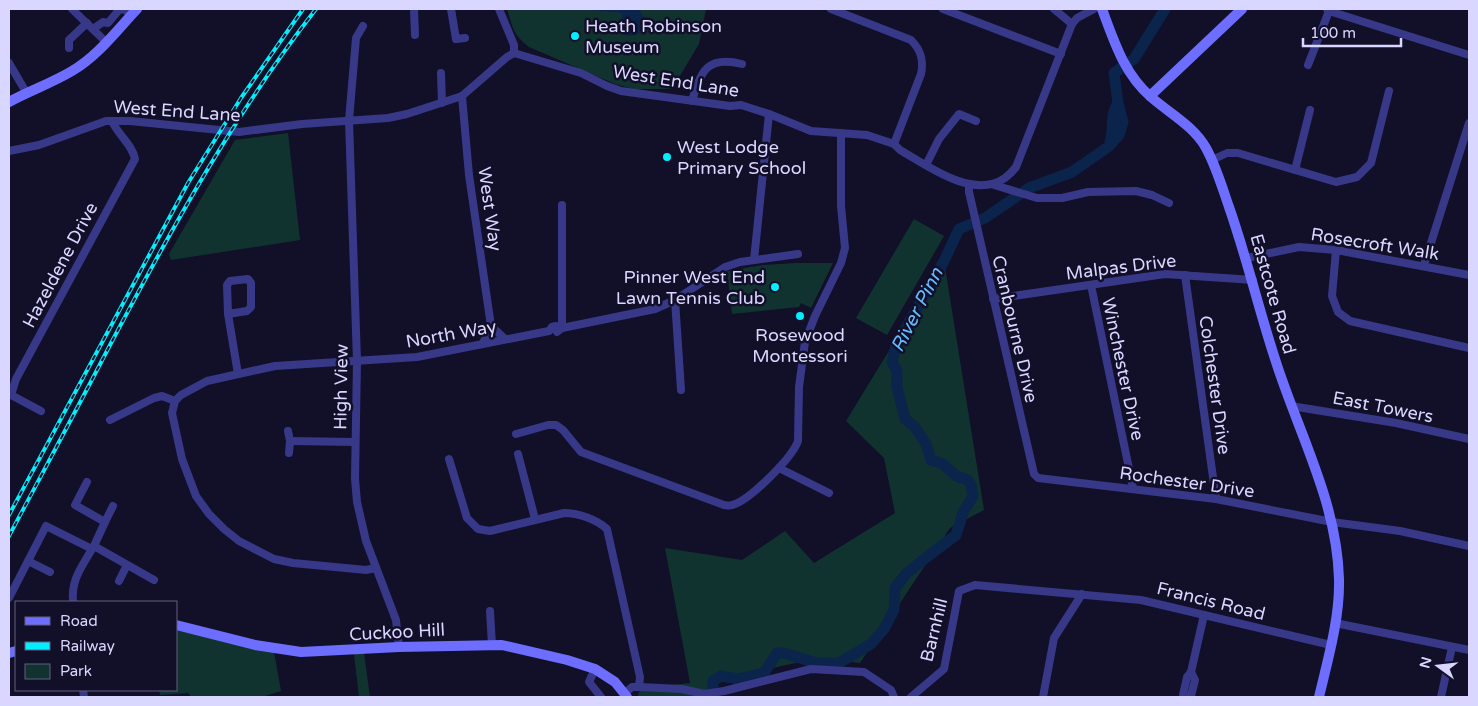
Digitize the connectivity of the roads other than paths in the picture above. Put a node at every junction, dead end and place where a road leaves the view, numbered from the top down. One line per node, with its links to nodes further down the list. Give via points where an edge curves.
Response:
1 (72, 9): 14 (street)
2 (414, 9): 16 (street)
3 (451, 9): 17 (street, via 456,39)
4 (499, 9): 21 (street, via 514,45)
5 (943, 9): 22 (street)
6 (1054, 9): 13 (street)
7 (1094, 9): 13 (street)
8 (1102, 9): 32 (street, Eastcote Road, via 1125,65)
9 (1242, 9): 32 (street)
10 (835, 10): 43 (street, via 911,40 922,55 921,74)
11 (1328, 10): 23 (street); 27 (street)
12 (134, 12): 14 (street, via 119,10 108,23); 18 (street)
13 (1072, 24): 22 (street, West End Lane)
14 (90, 26): 18 (street); 19 (street, via 69,40)
15 (362, 26): 38 (street, High View, via 356,38)
16 (415, 35)
17 (465, 38)
18 (106, 42): 30 (street, via 72,72)
19 (69, 48)
20 (734, 52): 24 (street)
21 (514, 53): 31 (street, West End Lane); 33 (street, West End Lane, via 581,73 621,91)
22 (1061, 54): 48 (street, West End Lane, via 1016,167 1005,178)
23 (1469, 55)
24 (732, 62): 26 (street); 33 (street, via 725,61 704,69)
25 (9, 63): 30 (street)
26 (742, 64)
27 (1308, 65)
28 (441, 73): 35 (street)
29 (1389, 91): 47 (street, via 1371,162 1357,177 1336,182)
30 (26, 92): 34 (street)
31 (462, 96): 35 (street, West End Lane); 64 (street, West Way, via 469,175)
32 (1150, 96): 45 (street, Eastcote Road, via 1196,135)
33 (692, 100): 37 (street, West End Lane, via 741,106)
34 (9, 102)
35 (442, 103): 38 (street, West End Lane, via 388,118)
36 (1310, 110): 47 (street)
37 (769, 114): 42 (street, West End Lane, via 811,131); 55 (street)
38 (349, 120): 39 (street, West End Lane, via 234,132); 69 (street, High View)
39 (112, 121): 44 (street, West End Lane, via 39,145); 74 (street, Hazeldene Drive, via 135,159 16,379 11,395)
40 (976, 121): 46 (street, via 958,114 939,139)
41 (1469, 123): 56 (street)
42 (842, 133): 43 (street, West End Lane, via 867,135); 84 (street, via 841,206 845,248 805,342 799,387 798,441 795,450)
43 (894, 144): 46 (street, West End Lane)
44 (9, 151)
45 (1212, 160): 47 (street, via 1238,152); 54 (street, Eastcote Road)
46 (926, 165): 49 (street, West End Lane)
47 (1295, 170)
48 (991, 184): 49 (street, West End Lane); 50 (street, via 1037,198 1136,191)
49 (970, 185): 61 (street, Cranbourne Drive)
50 (1169, 203)
51 (562, 205): 65 (street)
52 (1336, 250): 54 (street, Rosecroft Walk, via 1299,247); 56 (street, Rosecroft Walk); 68 (street, via 1332,296 1338,312 1350,321)
53 (798, 254): 55 (street, North Way)
54 (1247, 258): 59 (street, Eastcote Road)
55 (754, 260): 62 (street, North Way, via 725,267)
56 (1424, 266): 58 (street, Rosecroft Walk)
57 (1185, 275): 59 (street, Malpas Drive); 60 (street, Malpas Drive, via 1165,274); 89 (street, Colchester Drive)
58 (1469, 276)
59 (1253, 280): 73 (street, Eastcote Road)
60 (1091, 285): 61 (street, Malpas Drive); 87 (street, Winchester Drive)
61 (993, 299): 85 (street, Cranbourne Drive, via 1034,474)
62 (675, 300): 65 (street, North Way, via 646,312); 71 (street)
63 (228, 314): 63 (street, via 252,307 248,279 230,281 227,285); 70 (street)
64 (491, 326): 66 (street); 67 (street)
65 (561, 328): 66 (street, North Way, via 556,326 549,331)
66 (505, 339): 67 (street, North Way)
67 (483, 343): 69 (street, North Way, via 418,357)
68 (1469, 348)
69 (357, 361): 70 (street, North Way, via 275,366); 80 (street, High View)
70 (238, 374): 72 (street, North Way, via 207,381)
71 (681, 390)
72 (176, 401): 75 (street, via 162,396 154,398); 98 (street, via 172,412 180,450 196,496 224,529 239,541 274,559 366,570)
73 (1291, 406): 78 (street, East Towers); 93 (street, Eastcote Road)
74 (41, 411)
75 (110, 420)
76 (288, 431): 79 (street)
77 (516, 434): 84 (street, via 556,425 581,452 724,505 733,505 752,493)
78 (1469, 439)
79 (290, 441): 80 (street); 81 (street)
80 (355, 442): 98 (street, High View, via 357,502)
81 (289, 453)
82 (518, 454): 91 (street)
83 (449, 459): 91 (street, via 467,518 478,529 490,531)
84 (779, 468): 88 (street)
85 (1038, 478): 87 (street, Rochester Drive)
86 (87, 482): 92 (street, via 75,505)
87 (1132, 488): 89 (street, Rochester Drive)
88 (829, 493)
89 (1216, 499): 93 (street, Rochester Drive)
90 (113, 506): 92 (street)
91 (535, 519): 116 (street, via 572,513 600,523 607,529 640,677)
92 (105, 522): 95 (street)
93 (1332, 522): 94 (street, Rochester Drive, via 1400,531); 107 (street, Eastcote Road, via 1339,578)
94 (1469, 546)
95 (93, 547): 96 (street, via 46,526); 97 (street); 104 (street, via 75,580)
96 (28, 561): 99 (street); 103 (street)
97 (128, 564): 100 (street); 101 (street)
98 (376, 568): 111 (street, High View, via 396,620)
99 (50, 572)
100 (154, 580)
101 (119, 581)
102 (1082, 594): 106 (street, Francis Road, via 1141,600); 120 (street, Barnhill, via 975,585 959,591 944,669); 121 (street, via 1054,638)
103 (9, 598)
104 (73, 601)
105 (490, 611): 109 (street)
106 (1204, 615): 110 (street, Francis Road); 115 (street)
107 (1335, 623): 110 (street, Eastcote Road); 112 (street)
108 (178, 626): 111 (street, Cuckoo Hill, via 255,645 301,652)
109 (492, 645): 111 (street, Cuckoo Hill); 114 (street, Cuckoo Hill)
110 (1331, 645): 124 (street, Eastcote Road)
111 (399, 647)
112 (1452, 647): 113 (street); 125 (street)
113 (1469, 650)
114 (595, 669): 117 (street, Cuckoo Hill, via 615,682); 118 (street, via 589,682)
115 (1191, 672): 122 (street, via 1186,678); 123 (street, via 1195,680)
116 (639, 686): 117 (street, via 632,687); 119 (street, via 704,694 811,669 864,672 891,690)
117 (626, 695)
118 (601, 697)
119 (894, 697)
120 (911, 697)
121 (1043, 697)
122 (1185, 697)
123 (1189, 697)
124 (1319, 697)
125 (1441, 697)

